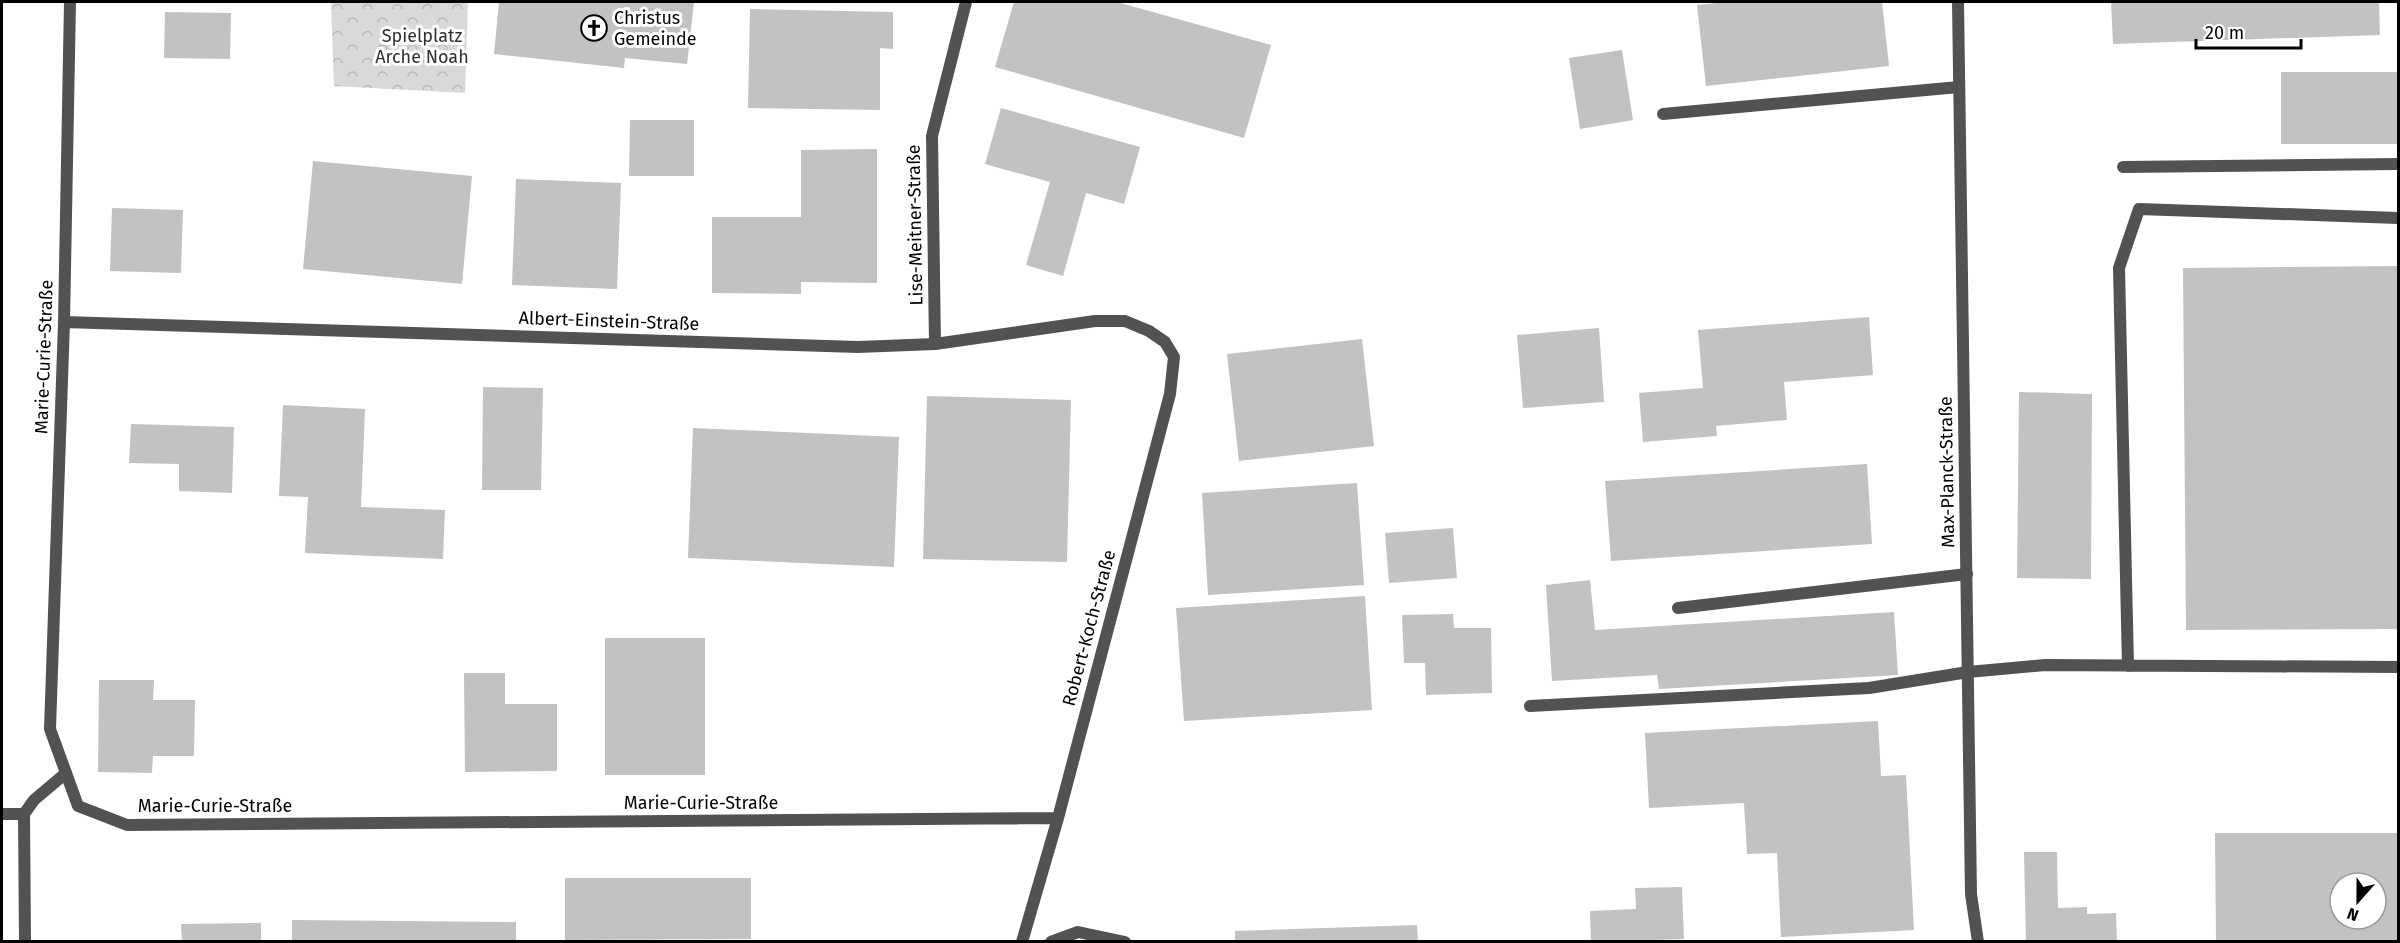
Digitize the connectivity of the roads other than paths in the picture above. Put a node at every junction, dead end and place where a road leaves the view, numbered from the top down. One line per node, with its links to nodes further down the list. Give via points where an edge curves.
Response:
1 (70, 2): 9 (street, Marie-Curie-Straße)
2 (966, 2): 11 (street, Lise-Meitner-Straße, via 932,136)
3 (1958, 2): 4 (street, Max-Planck-Straße)
4 (1959, 87): 5 (street); 12 (street, Max-Planck-Straße)
5 (1663, 114)
6 (2398, 164): 7 (street)
7 (2123, 167)
8 (2398, 218): 14 (street, via 2139,209 2119,268)
9 (64, 322): 11 (street, Albert-Einstein-Straße, via 858,347); 18 (street, Marie-Curie-Straße, via 50,729)
10 (1149, 331): 11 (street, Albert-Einstein-Straße, via 1125,321 1095,321); 21 (street, Robert-Koch-Straße, via 1165,342 1174,357 1174,375)
11 (935, 344)
12 (1967, 574): 13 (street); 16 (street, Max-Planck-Straße)
13 (1678, 609)
14 (2127, 666): 15 (street); 16 (street, via 2045,665)
15 (2398, 667)
16 (1968, 672): 17 (street, via 1869,688); 26 (street, Max-Planck-Straße, via 1971,894)
17 (1530, 706)
18 (66, 773): 20 (street, via 34,800); 21 (street, Marie-Curie-Straße, via 78,806 127,825)
19 (2, 814): 20 (street)
20 (24, 814): 22 (street)
21 (1058, 818): 23 (street, Robert-Koch-Straße)
22 (25, 942)
23 (1022, 942)
24 (1051, 942): 25 (street, via 1078,932)
25 (1125, 942)
26 (1978, 942)

